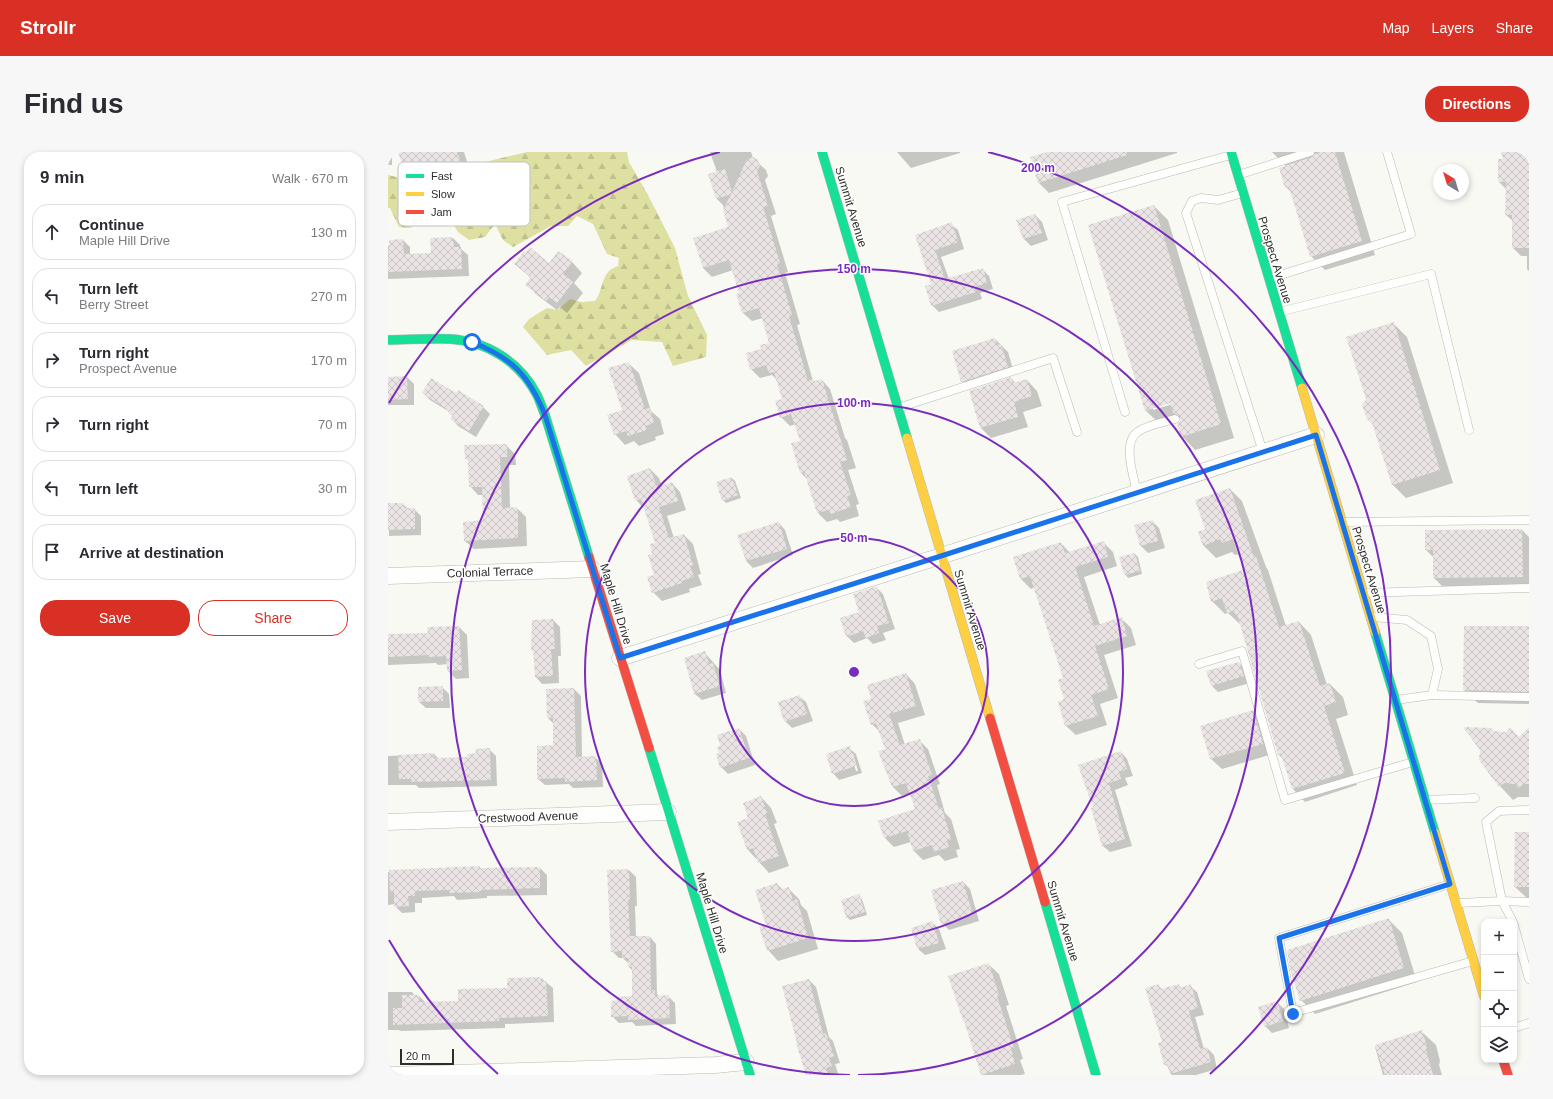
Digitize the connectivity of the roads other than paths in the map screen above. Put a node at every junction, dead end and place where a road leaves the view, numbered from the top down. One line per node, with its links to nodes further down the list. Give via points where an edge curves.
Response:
1 (822, 152): 10 (street, Summit Avenue)
2 (1310, 152): 5 (lane)
3 (1387, 152): 7 (lane, via 1411,234)
4 (1231, 153): 5 (street, Prospect Avenue); 11 (lane, via 1062,202)
5 (1237, 175): 6 (street, Prospect Avenue)
6 (1243, 193): 7 (street, Prospect Avenue); 16 (lane, via 1218,200 1201,198 1192,201 1186,213)
7 (1269, 279): 8 (street, Prospect Avenue)
8 (1279, 313): 13 (lane, via 1431,274); 15 (street, Prospect Avenue)
9 (388, 340): 21 (street, Maple Hill Drive, via 451,339 472,342 491,350 525,377 537,395 545,415)
10 (898, 408): 14 (lane, via 1053,358); 20 (street, Summit Avenue)
11 (1125, 412)
12 (1175, 419): 17 (lane, via 1138,431 1131,440 1129,452)
13 (1469, 430)
14 (1077, 432)
15 (1316, 435): 16 (street); 19 (street, Prospect Avenue)
16 (1263, 452): 17 (street)
17 (1137, 493): 20 (street)
18 (1529, 520): 19 (lane)
19 (1342, 522): 24 (street, Prospect Avenue)
20 (941, 556): 26 (street); 51 (street, Summit Avenue)
21 (592, 569): 22 (street, Colonial Terrace); 26 (street, Maple Hill Drive)
22 (388, 576)
23 (1529, 588): 24 (lane)
24 (1363, 593): 25 (street, Prospect Avenue)
25 (1370, 616): 28 (lane, via 1407,620 1431,636 1438,669); 30 (street, Prospect Avenue)
26 (620, 658): 35 (street, Maple Hill Drive)
27 (1199, 664): 31 (lane, via 1242,651 1285,800)
28 (1432, 695): 29 (lane); 30 (lane)
29 (1529, 697)
30 (1395, 700): 31 (street, Prospect Avenue)
31 (1414, 762): 33 (street, Prospect Avenue)
32 (1475, 798): 33 (lane)
33 (1425, 800): 37 (street, Prospect Avenue)
34 (1529, 810): 38 (lane, via 1499,811 1486,822)
35 (668, 812): 36 (street, Crestwood Avenue); 49 (street, Maple Hill Drive)
36 (388, 822)
37 (1450, 884): 40 (street, Prospect Avenue); 43 (lane, via 1279,938 1293,1014)
38 (1502, 901): 39 (lane); 40 (lane); 41 (lane)
39 (1529, 902)
40 (1456, 903): 43 (street, Prospect Avenue)
41 (1511, 919)
42 (1517, 936): 44 (lane)
43 (1474, 961): 45 (street, Prospect Avenue)
44 (1529, 978)
45 (1483, 991)
46 (1529, 1023): 47 (lane)
47 (1517, 1027)
48 (1504, 1063): 52 (street)
49 (748, 1068): 50 (street, via 715,1065)
50 (392, 1075)
51 (1096, 1075)
52 (1508, 1075)

